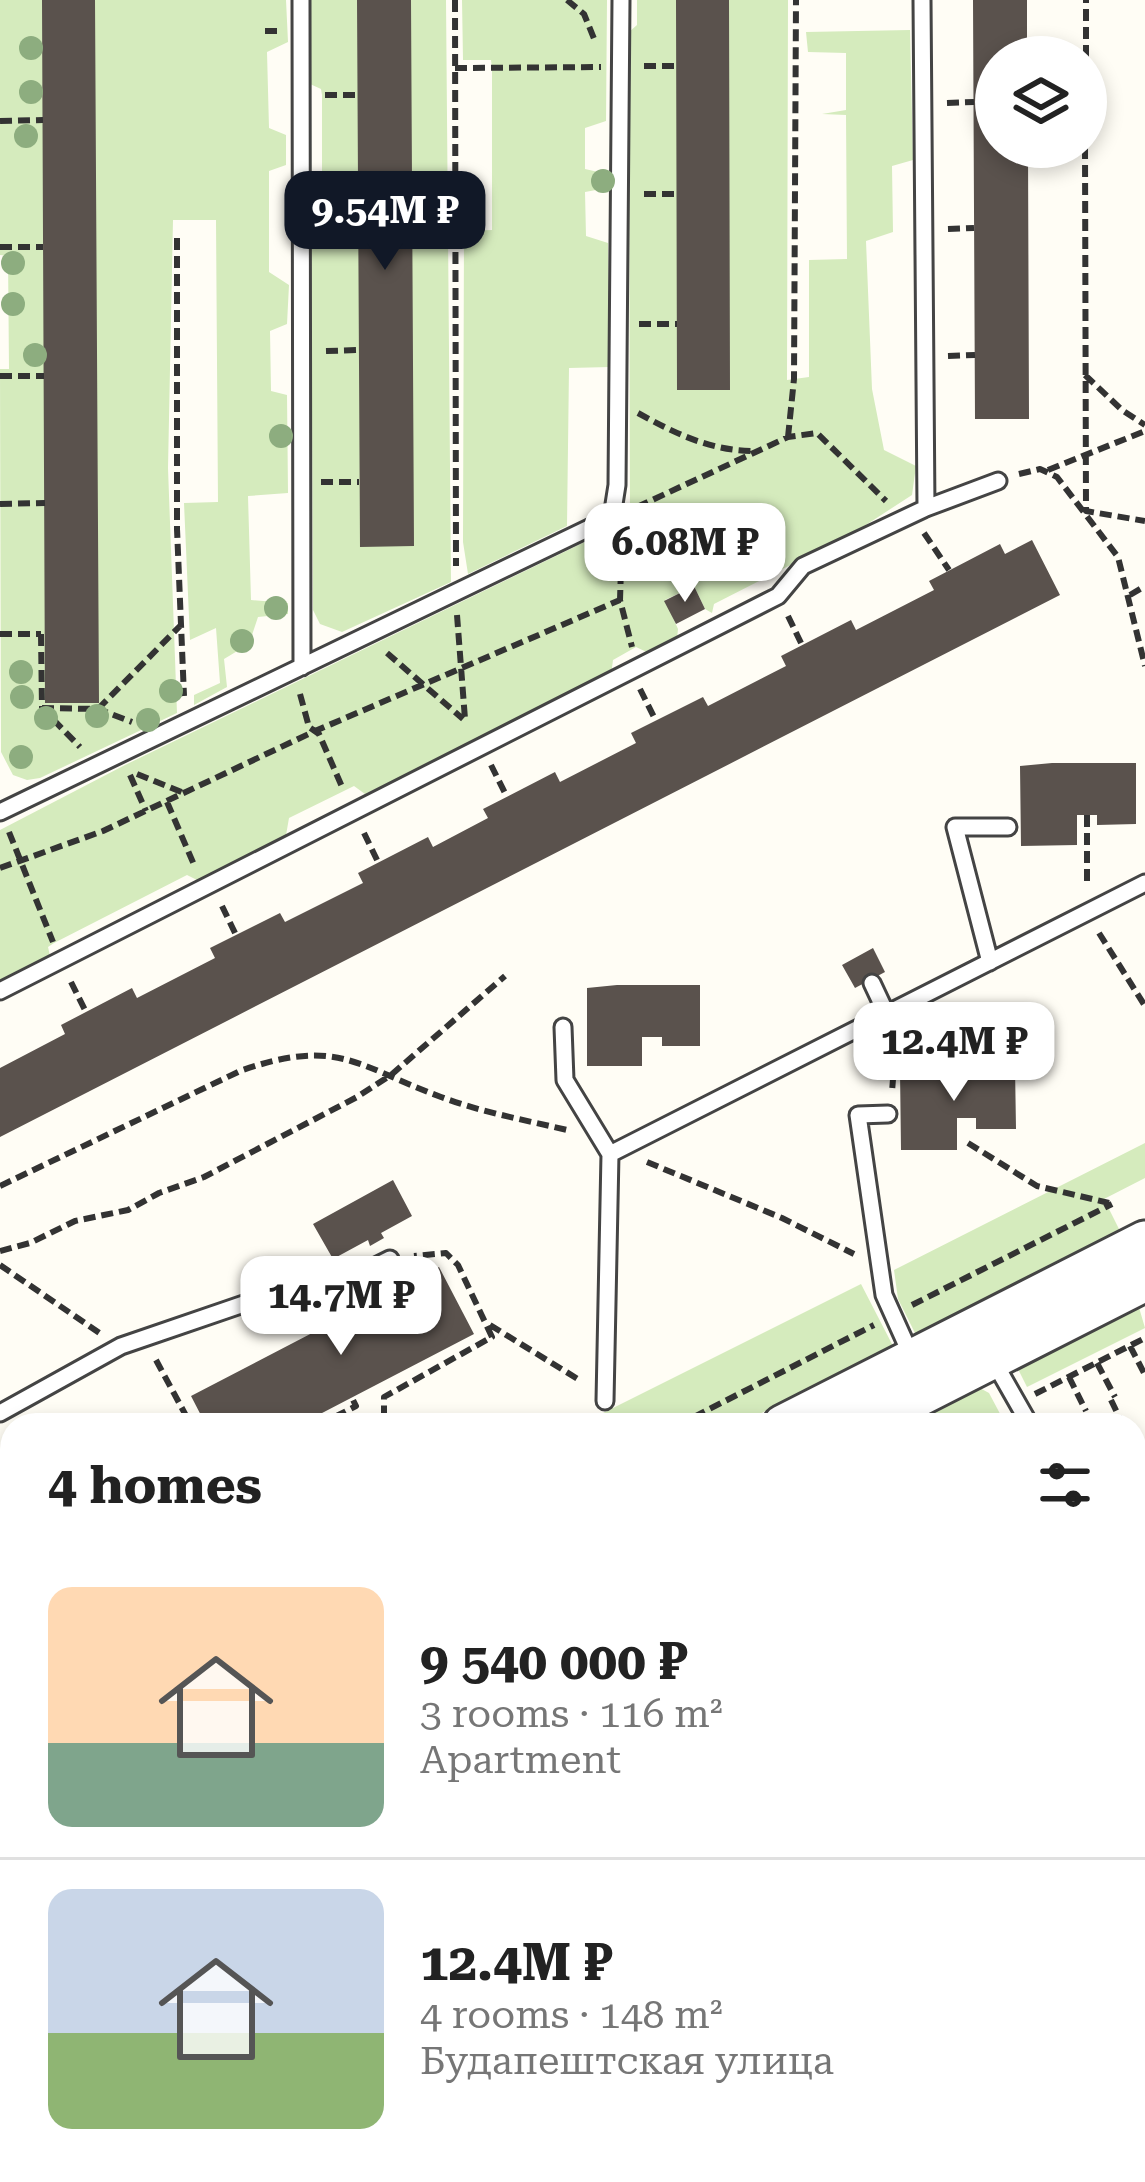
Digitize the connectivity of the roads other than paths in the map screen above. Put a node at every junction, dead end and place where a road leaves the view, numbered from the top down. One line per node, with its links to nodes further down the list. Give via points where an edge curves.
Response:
1 (301, 0): 6 (lane)
2 (620, 0): 6 (lane, via 617,514)
3 (922, 0): 5 (lane)
4 (998, 482): 5 (lane)
5 (926, 508): 12 (lane, via 802,566 778,596)
6 (302, 667): 7 (lane, via 156,738 124,763 95,767)
7 (0, 812)
8 (1008, 827): 10 (lane, via 955,827)
9 (1145, 883): 10 (lane)
10 (990, 962): 13 (lane)
11 (872, 983): 13 (lane)
12 (0, 991)
13 (881, 1018): 16 (lane)
14 (563, 1027): 16 (lane, via 566,1080 600,1138)
15 (888, 1114): 21 (lane, via 858,1114 884,1295)
16 (617, 1151): 22 (lane)
17 (1145, 1241): 20 (street)
18 (390, 1259): 23 (lane, via 121,1346)
19 (1145, 1281): 20 (street)
20 (984, 1343): 21 (street); 26 (lane)
21 (921, 1375): 24 (street); 25 (street)
22 (605, 1401)
23 (0, 1413)
24 (816, 1413)
25 (876, 1413)
26 (1022, 1413)

